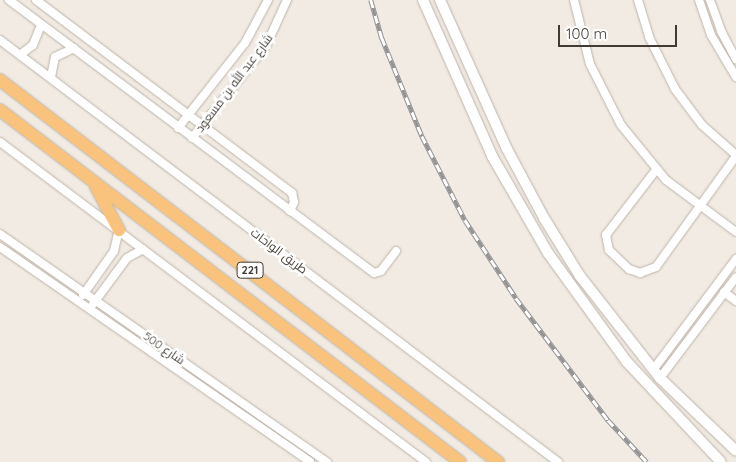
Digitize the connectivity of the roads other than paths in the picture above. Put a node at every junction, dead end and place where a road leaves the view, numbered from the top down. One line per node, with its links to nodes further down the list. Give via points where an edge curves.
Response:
1 (9, 0): 11 (street)
2 (36, 0): 20 (street)
3 (268, 0): 20 (street, شارع عبد الله بن مسعود, via 245,43)
4 (287, 0): 21 (street, شارع عبد الله بن مسعود, via 266,46)
5 (423, 0): 54 (street, via 492,156 548,253 627,362)
6 (440, 0): 46 (street, via 482,97 544,218 609,316)
7 (574, 0): 26 (street, via 580,32 604,96 621,125)
8 (638, 0): 25 (street, via 648,37 674,89 702,125)
9 (699, 0): 17 (street, via 711,36)
10 (710, 0): 15 (street)
11 (41, 25): 13 (street); 14 (street, via 33,45)
12 (0, 40): 14 (street, طريق الواحات / 221)
13 (74, 48): 16 (street, via 55,57); 22 (street)
14 (20, 54): 16 (street, طريق الواحات / 221)
15 (736, 59)
16 (51, 77): 53 (street, طريق الواحات / 221)
17 (736, 77)
18 (0, 80): 52 (highway, 221)
19 (0, 110): 27 (highway, 221)
20 (188, 116): 21 (street); 22 (street, شارع عبد الله بن مسعود)
21 (202, 126): 23 (street, شارع عبد الله بن مسعود); 29 (street, via 292,193 294,202)
22 (178, 128): 23 (street)
23 (192, 138): 29 (street)
24 (0, 142): 30 (street)
25 (736, 155): 28 (street)
26 (656, 170): 28 (street); 28 (street, via 606,235 609,250 629,269 640,273 656,267)
27 (94, 182): 30 (highway); 51 (highway, 221)
28 (700, 206): 31 (street)
29 (290, 211): 35 (street, via 374,273 381,271)
30 (119, 230): 34 (street); 39 (street, via 114,251)
31 (736, 232)
32 (0, 234): 39 (street, شارع 500)
33 (0, 247): 42 (street, شارع 500)
34 (143, 249): 40 (street, via 124,261); 50 (street)
35 (396, 252)
36 (736, 260): 46 (street)
37 (736, 277): 38 (street)
38 (724, 292): 41 (street); 46 (street)
39 (85, 293): 40 (street, شارع 500); 42 (street)
40 (95, 300): 43 (street); 44 (street, شارع 500)
41 (736, 301)
42 (78, 302): 43 (street, شارع 500)
43 (89, 309): 45 (street, شارع 500)
44 (150, 338): 45 (street); 49 (street, شارع 500)
45 (144, 346): 48 (street, شارع 500)
46 (657, 374): 47 (street)
47 (736, 452)
48 (310, 462)
49 (327, 462)
50 (426, 462)
51 (460, 462)
52 (498, 462)
53 (558, 462)
54 (722, 462)

